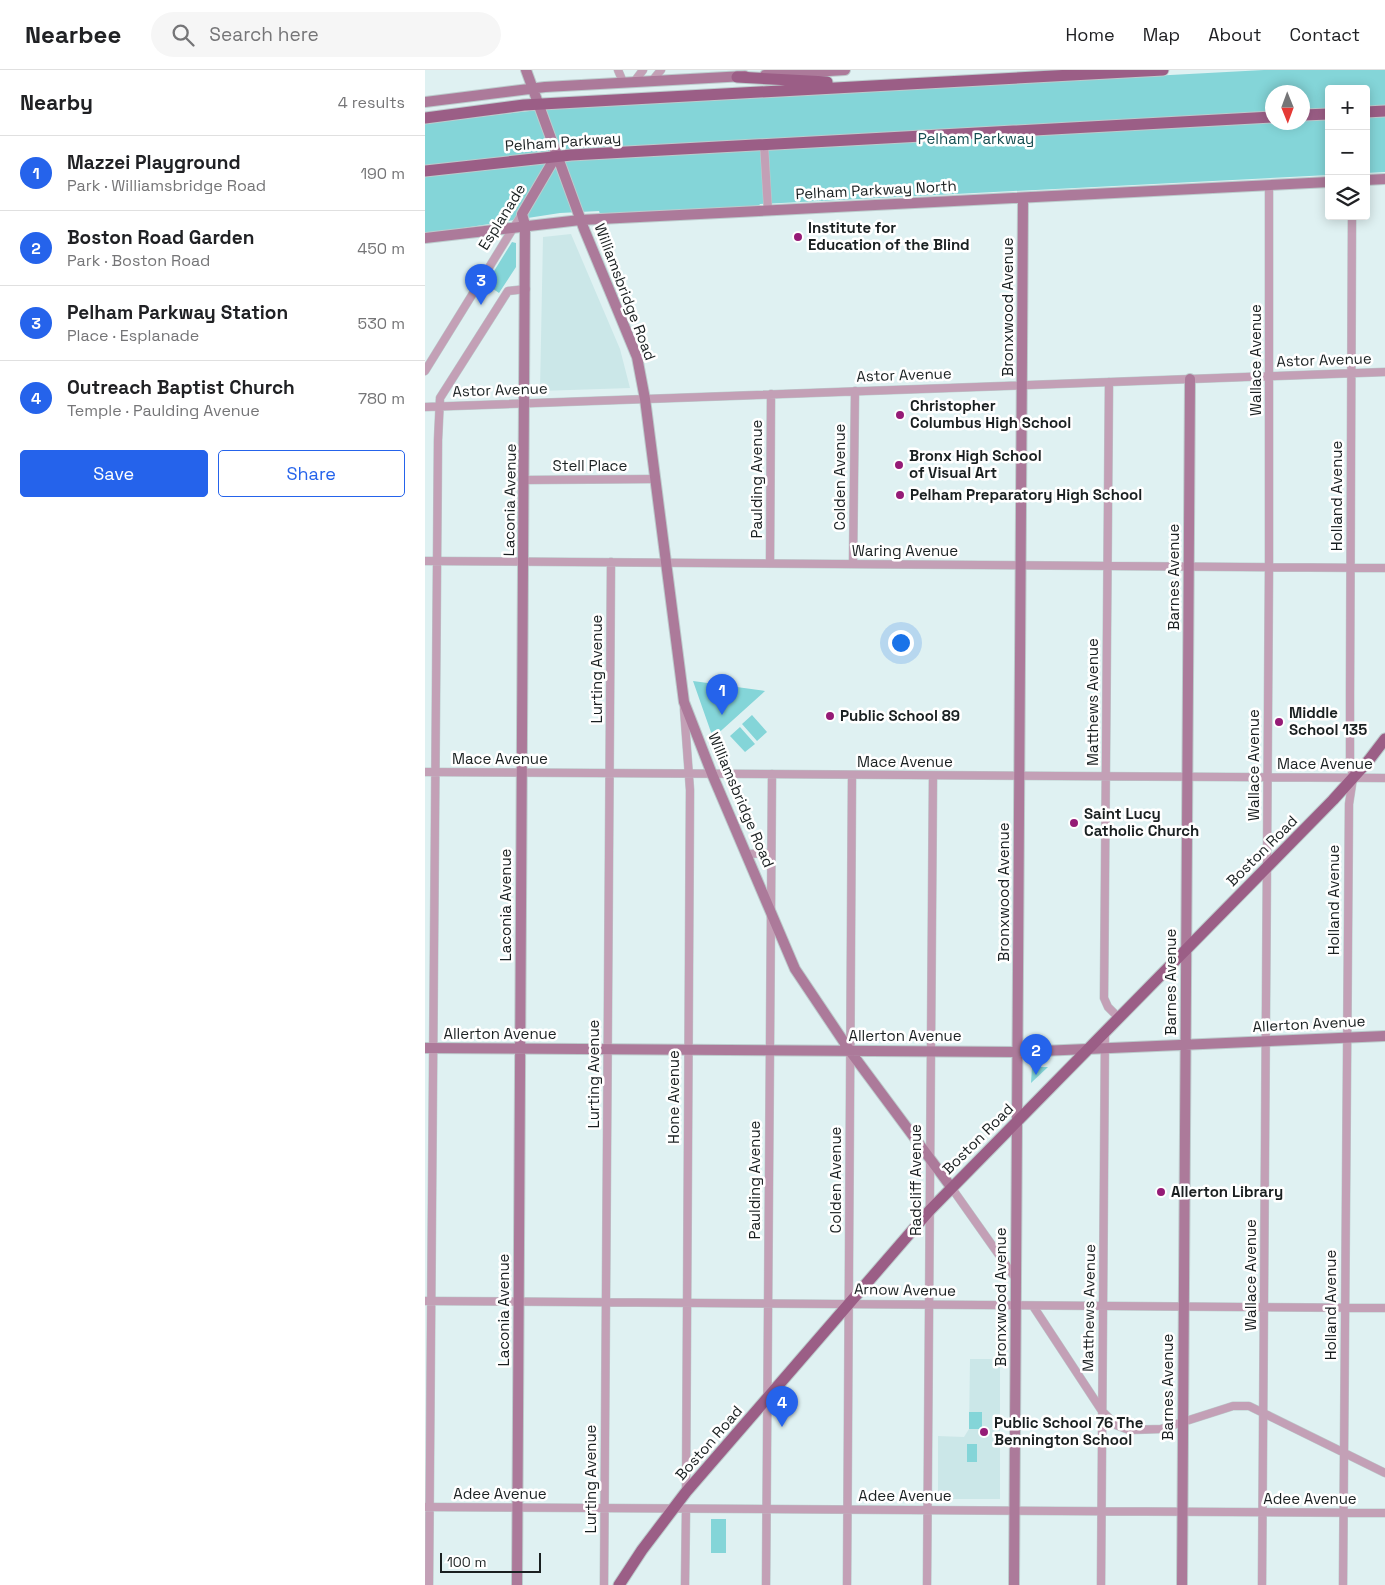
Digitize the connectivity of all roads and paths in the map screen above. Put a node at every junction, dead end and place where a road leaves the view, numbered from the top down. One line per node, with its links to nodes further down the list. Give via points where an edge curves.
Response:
1 (526, 70): 13 (street, Williamsbridge Road)
2 (619, 70): 11 (street)
3 (643, 70): 11 (street)
4 (661, 70): 10 (street)
5 (845, 70): 7 (street)
6 (1163, 70): 12 (main road)
7 (792, 71): 9 (street)
8 (706, 74): 9 (street); 10 (street)
9 (737, 77): 12 (main road)
10 (652, 81): 11 (street)
11 (628, 82): 13 (street)
12 (866, 86): 15 (main road)
13 (533, 88): 14 (street); 15 (street, Williamsbridge Road)
14 (425, 102)
15 (538, 104): 21 (main road); 23 (street, Williamsbridge Road)
16 (1370, 112): 17 (main road)
17 (1385, 112)
18 (1325, 114): 19 (main road)
19 (1310, 115)
20 (1265, 117): 22 (main road, Pelham Parkway)
21 (425, 118)
22 (764, 144): 23 (main road, Pelham Parkway); 30 (street)
23 (556, 156): 24 (main road, Pelham Parkway); 31 (street, Esplanade); 32 (street, Williamsbridge Road)
24 (425, 171)
25 (1385, 179): 26 (street)
26 (1370, 180)
27 (1325, 182): 28 (street, Pelham Parkway North)
28 (1269, 185): 29 (street, Pelham Parkway North); 40 (street, Wallace Avenue)
29 (1023, 198): 30 (street, Pelham Parkway North); 43 (street, Bronxwood Avenue)
30 (768, 210): 32 (street, Pelham Parkway North)
31 (522, 214): 34 (street, Laconia Avenue)
32 (581, 220): 34 (street, Pelham Parkway North); 46 (street, Williamsbridge Road, via 637,357)
33 (1352, 220): 39 (street, Holland Avenue)
34 (520, 226): 35 (street, Pelham Parkway North); 36 (street, Laconia Avenue); 37 (street, Esplanade)
35 (425, 238)
36 (526, 289): 47 (street, Laconia Avenue); 49 (street, via 508,292 440,398)
37 (425, 371)
38 (1385, 372): 39 (street, Astor Avenue)
39 (1351, 373): 40 (street, Astor Avenue); 63 (street, Holland Avenue)
40 (1269, 376): 41 (street, Astor Avenue); 62 (street, Wallace Avenue)
41 (1190, 379): 42 (street, Astor Avenue); 61 (street, Barnes Avenue)
42 (1109, 382): 43 (street, Astor Avenue); 60 (street, Matthews Avenue)
43 (1023, 384): 44 (street, Astor Avenue); 59 (street, Bronxwood Avenue)
44 (855, 391): 45 (street, Astor Avenue); 58 (street, Colden Avenue)
45 (771, 394): 46 (street, Astor Avenue); 57 (street, Paulding Avenue)
46 (645, 398): 47 (street, Astor Avenue); 50 (street, Williamsbridge Road)
47 (526, 403): 49 (street, Astor Avenue); 51 (street, Laconia Avenue)
48 (425, 407): 49 (street, Astor Avenue)
49 (440, 407): 53 (street)
50 (655, 479): 51 (street, Stell Place); 56 (street, Williamsbridge Road)
51 (525, 480): 54 (street, Laconia Avenue)
52 (425, 561): 53 (street, Waring Avenue)
53 (437, 561): 54 (street, Waring Avenue); 68 (street)
54 (524, 562): 55 (street, Waring Avenue); 69 (street, Laconia Avenue)
55 (611, 562): 56 (street, Waring Avenue); 70 (street, Lurting Avenue)
56 (666, 562): 57 (street, Waring Avenue); 65 (street, Williamsbridge Road)
57 (770, 563): 58 (street, Waring Avenue)
58 (853, 564): 59 (street, Waring Avenue)
59 (1021, 565): 60 (street, Waring Avenue); 76 (street, Bronxwood Avenue)
60 (1108, 566): 61 (street, Waring Avenue); 77 (street, Matthews Avenue)
61 (1189, 566): 62 (street, Waring Avenue); 78 (street, Barnes Avenue)
62 (1269, 567): 63 (street, Waring Avenue); 79 (street, Wallace Avenue)
63 (1350, 568): 64 (street, Waring Avenue); 80 (street, Holland Avenue, via 1350,760)
64 (1385, 568)
65 (684, 702): 71 (street, Hone Avenue); 72 (street, Williamsbridge Road)
66 (1385, 739): 80 (main road, Boston Road)
67 (425, 772): 68 (street, Mace Avenue)
68 (436, 772): 69 (street, Mace Avenue); 93 (street)
69 (521, 773): 70 (street, Mace Avenue); 95 (street, Laconia Avenue)
70 (610, 773): 71 (street, Mace Avenue); 96 (street, Lurting Avenue)
71 (689, 774): 72 (street, Mace Avenue); 98 (street, Hone Avenue)
72 (712, 774): 73 (street, Mace Avenue); 83 (street, Williamsbridge Road)
73 (772, 774): 74 (street, Mace Avenue); 82 (street, Paulding Avenue)
74 (852, 775): 75 (street, Mace Avenue); 100 (street, Colden Avenue)
75 (933, 776): 76 (street, Mace Avenue); 101 (street, Radcliff Avenue)
76 (1020, 776): 77 (street, Mace Avenue); 102 (street, Bronxwood Avenue)
77 (1107, 777): 78 (street, Mace Avenue); 87 (street, Matthews Avenue, via 1105,998 1106,1005)
78 (1187, 777): 79 (street, Mace Avenue); 86 (street, Barnes Avenue)
79 (1268, 778): 80 (street, Mace Avenue); 84 (street, Wallace Avenue)
80 (1353, 778): 81 (street, Mace Avenue); 84 (main road, Boston Road); 90 (street, Holland Avenue, via 1349,804)
81 (1385, 778)
82 (771, 853): 83 (street); 85 (street, Paulding Avenue)
83 (747, 854): 85 (street, Williamsbridge Road)
84 (1268, 866): 86 (main road, Boston Road); 91 (street, Wallace Avenue)
85 (770, 910): 99 (street, Paulding Avenue); 100 (street, Williamsbridge Road, via 795,969)
86 (1186, 948): 87 (main road, Boston Road); 92 (street, Barnes Avenue)
87 (1118, 1017): 88 (main road, Boston Road)
88 (1105, 1031): 94 (street, Matthews Avenue); 97 (main road, Boston Road)
89 (1385, 1036): 90 (street, Allerton Avenue)
90 (1347, 1037): 91 (street, Allerton Avenue); 120 (street, Holland Avenue)
91 (1267, 1041): 92 (street, Allerton Avenue); 119 (street, Wallace Avenue)
92 (1186, 1045): 94 (street, Allerton Avenue); 118 (street, Barnes Avenue)
93 (429, 1048): 95 (street, Allerton Avenue); 108 (street)
94 (1105, 1048): 97 (street, Allerton Avenue); 117 (street, Matthews Avenue)
95 (521, 1049): 96 (street, Allerton Avenue); 109 (street, Laconia Avenue)
96 (608, 1049): 98 (street, Allerton Avenue); 110 (street, Lurting Avenue)
97 (1087, 1049): 102 (street, Allerton Avenue); 103 (main road, Boston Road)
98 (688, 1050): 99 (street, Allerton Avenue); 111 (street, Hone Avenue)
99 (769, 1050): 100 (street, Allerton Avenue); 113 (street, Paulding Avenue)
100 (850, 1051): 101 (street, Allerton Avenue); 104 (street, Williamsbridge Road); 112 (street, Colden Avenue)
101 (931, 1052): 102 (street, Allerton Avenue); 104 (street, Radcliff Avenue)
102 (1018, 1052): 103 (street, Bronxwood Avenue)
103 (1017, 1121): 105 (main road, Boston Road); 107 (street, Bronxwood Avenue)
104 (930, 1156): 105 (street, Williamsbridge Road); 106 (street, Radcliff Avenue)
105 (951, 1187): 106 (main road, Boston Road); 107 (street, Williamsbridge Road)
106 (930, 1210): 112 (main road, Boston Road); 114 (street, Radcliff Avenue)
107 (1017, 1279): 115 (street, Bronxwood Avenue)
108 (429, 1301): 109 (street, Arnow Avenue); 129 (street)
109 (519, 1302): 110 (street, Arnow Avenue); 130 (street, Laconia Avenue)
110 (606, 1302): 111 (street, Arnow Avenue); 131 (street, Lurting Avenue)
111 (687, 1303): 113 (street, Arnow Avenue); 128 (street, Hone Avenue)
112 (849, 1303): 113 (street, Arnow Avenue); 114 (street, Arnow Avenue); 122 (main road, Boston Road); 135 (street, Colden Avenue)
113 (768, 1304): 122 (street, Paulding Avenue)
114 (929, 1304): 115 (street, Arnow Avenue); 136 (street, Radcliff Avenue)
115 (1017, 1305): 116 (street, Arnow Avenue); 137 (street, Bronxwood Avenue)
116 (1033, 1306): 117 (street, Arnow Avenue); 123 (street)
117 (1103, 1306): 118 (street, Arnow Avenue); 123 (street, Matthews Avenue)
118 (1184, 1306): 119 (street, Arnow Avenue); 125 (street, Barnes Avenue)
119 (1265, 1307): 120 (street, Arnow Avenue); 124 (street, Wallace Avenue)
120 (1345, 1307): 121 (street, Arnow Avenue); 126 (street, Holland Avenue)
121 (1385, 1308)
122 (767, 1398): 128 (main road, Boston Road); 134 (street, Paulding Avenue)
123 (1101, 1412): 125 (street, via 1116,1426 1129,1430); 138 (street, Matthews Avenue)
124 (1264, 1412): 125 (street, via 1249,1406 1233,1406); 126 (street); 140 (street, Wallace Avenue)
125 (1183, 1423): 139 (street, Barnes Avenue)
126 (1344, 1452): 127 (street); 141 (street, Holland Avenue)
127 (1385, 1473)
128 (686, 1492): 132 (main road, Boston Road)
129 (427, 1507): 130 (street, Adee Avenue); 143 (street)
130 (518, 1508): 131 (street, Adee Avenue); 144 (street, Laconia Avenue)
131 (605, 1508): 132 (street, Adee Avenue); 145 (street, Lurting Avenue)
132 (672, 1509): 133 (street, Adee Avenue); 146 (main road, Boston Road)
133 (686, 1509): 134 (street, Adee Avenue); 147 (street)
134 (766, 1509): 135 (street, Adee Avenue); 148 (street, Paulding Avenue)
135 (847, 1510): 136 (street, Adee Avenue); 149 (street, Colden Avenue)
136 (928, 1510): 137 (street, Adee Avenue); 150 (street, Radcliff Avenue)
137 (1015, 1511): 138 (street, Adee Avenue); 151 (street, Bronxwood Avenue)
138 (1102, 1512): 139 (street, Adee Avenue); 152 (street, Matthews Avenue)
139 (1182, 1512): 140 (street, Adee Avenue); 153 (street, Barnes Avenue)
140 (1263, 1513): 141 (street, Adee Avenue); 154 (street, Wallace Avenue)
141 (1344, 1513): 142 (street, Adee Avenue); 155 (street, Holland Avenue)
142 (1385, 1514)
143 (429, 1585)
144 (517, 1585)
145 (604, 1585)
146 (619, 1585)
147 (685, 1585)
148 (766, 1585)
149 (847, 1585)
150 (927, 1585)
151 (1014, 1585)
152 (1101, 1585)
153 (1182, 1585)
154 (1262, 1585)
155 (1343, 1585)

